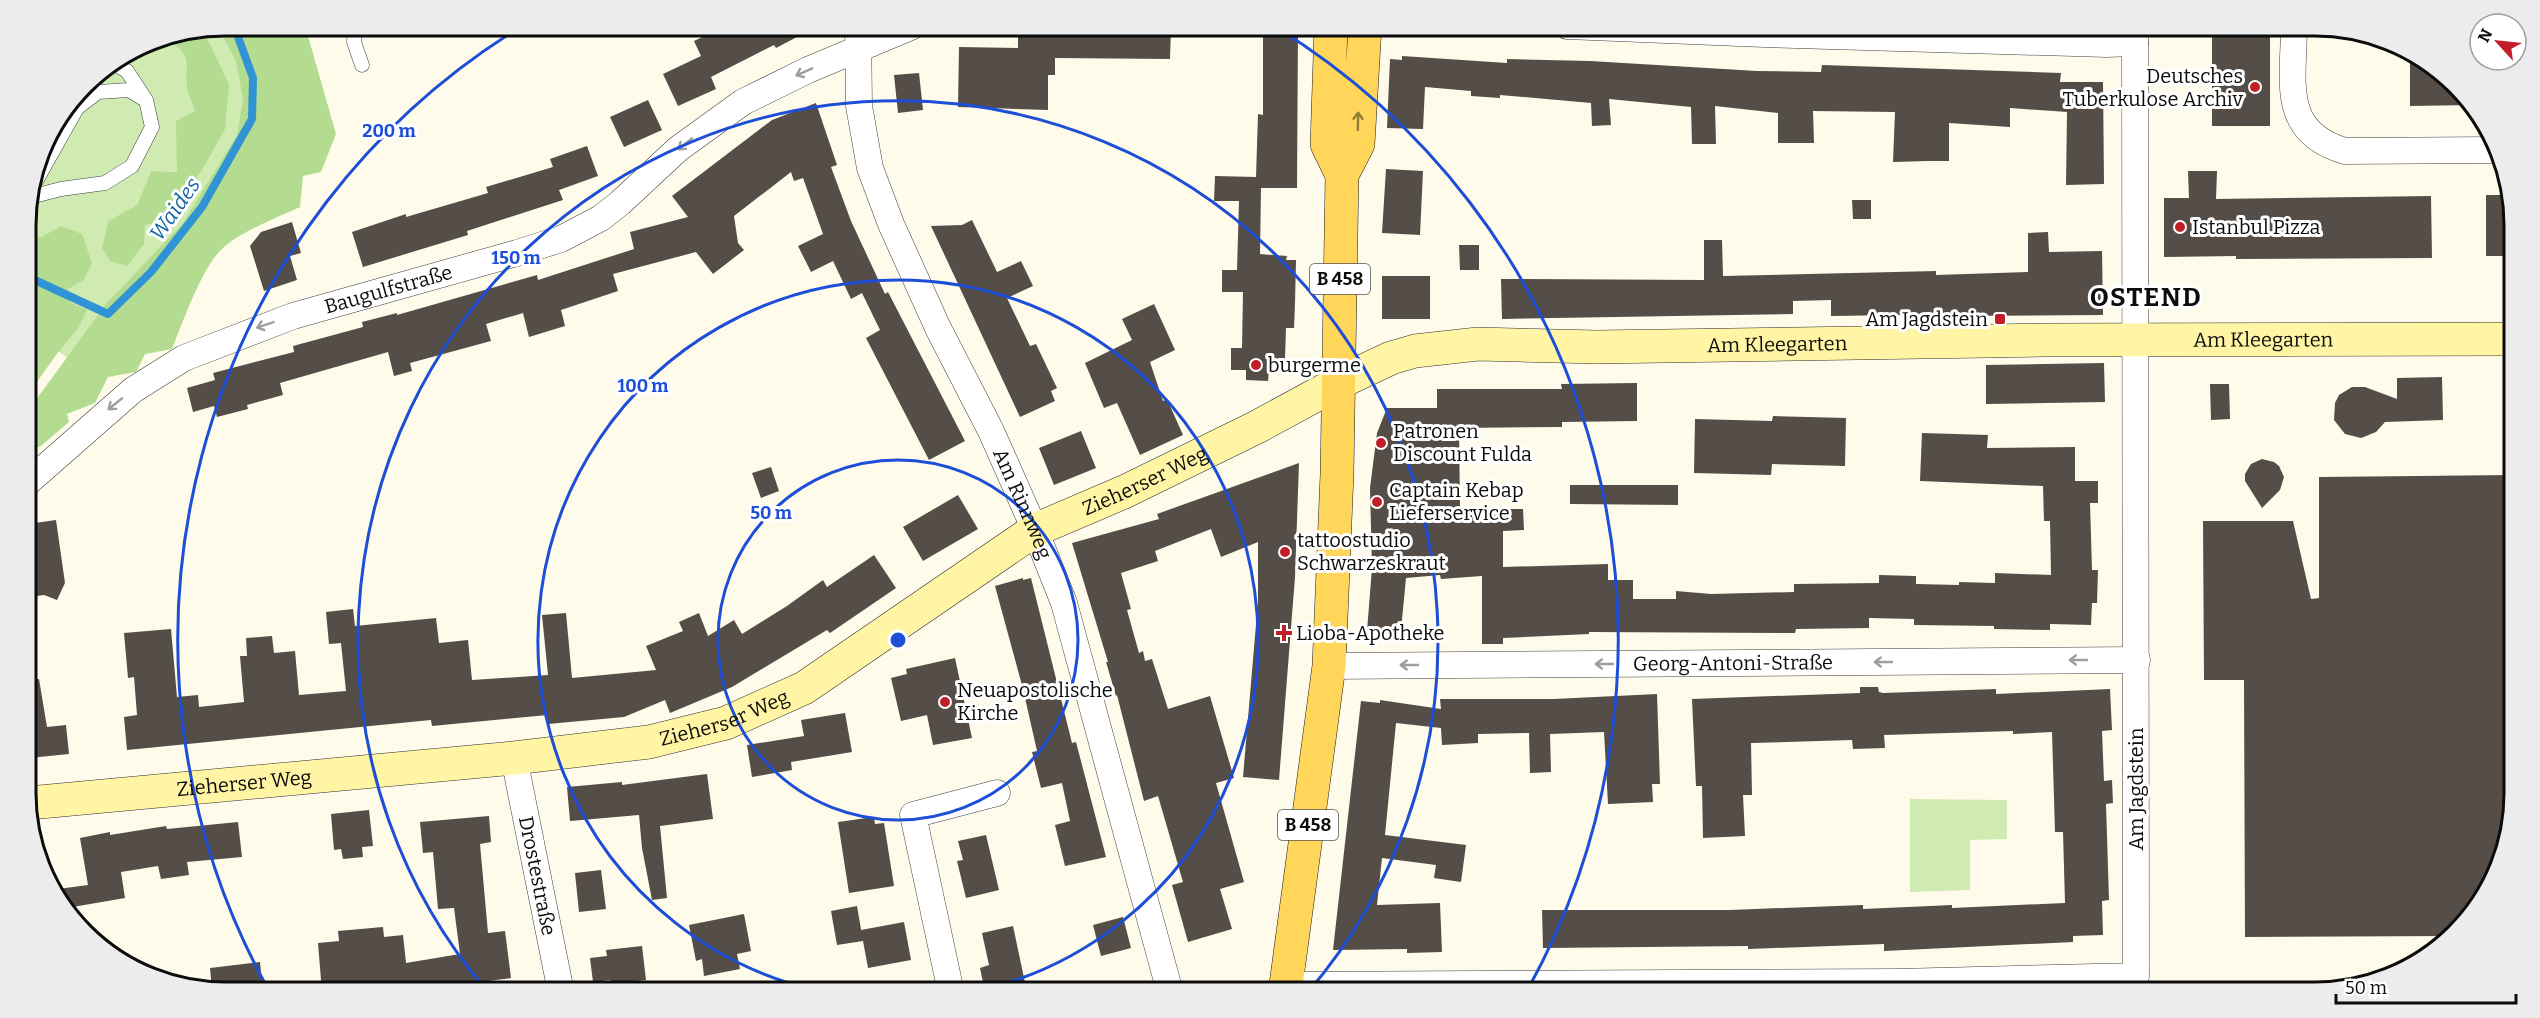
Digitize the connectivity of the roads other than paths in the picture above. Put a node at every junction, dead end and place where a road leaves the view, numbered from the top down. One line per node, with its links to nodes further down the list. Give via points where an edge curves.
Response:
1 (354, 36): 9 (lane)
2 (1331, 36): 14 (main road, B 458, via 1327,144)
3 (1364, 36): 14 (main road, B 458, one-way to 3, via 1358,144)
4 (1813, 36): 5 (street, via 2106,44)
5 (2129, 36)
6 (2135, 36): 17 (street, Am Jagdstein)
7 (2294, 36): 12 (street, via 2296,109 2304,127 2323,143 2345,151)
8 (858, 37): 19 (street, Baugulfstraße, one-way to 19, via 718,118 601,218 561,239 292,316 183,358 132,390); 20 (street, Am Rinnweg, via 859,106 874,179 938,327 991,430)
9 (362, 65)
10 (121, 68): 11 (lane)
11 (146, 100): 13 (lane, via 129,90 98,92 77,108); 15 (lane, via 152,127 132,166 105,183)
12 (2488, 150)
13 (46, 164)
14 (1342, 175): 18 (main road, B 458)
15 (39, 195)
16 (2504, 339): 17 (street, Am Kleegarten)
17 (2135, 341): 18 (street, Am Kleegarten, via 1597,347 1478,344 1404,354); 21 (street, Am Jagdstein)
18 (1338, 383): 20 (street, Zieherser Weg, via 1124,492); 22 (main road, B 458)
19 (36, 475)
20 (1035, 530): 23 (street, Zieherser Weg, via 804,688 736,718 650,742); 28 (street, Am Rinnweg, via 1064,603)
21 (2137, 660): 22 (street, Georg-Antoni-Straße, one-way to 22); 30 (street, Am Jagdstein, via 2136,976)
22 (1329, 666): 29 (main road, B 458)
23 (514, 758): 25 (street, Zieherser Weg); 26 (street, Drostestraße)
24 (998, 793): 27 (street, via 913,815)
25 (37, 802)
26 (559, 982)
27 (949, 982)
28 (1167, 982)
29 (1287, 982)
30 (2007, 982)

